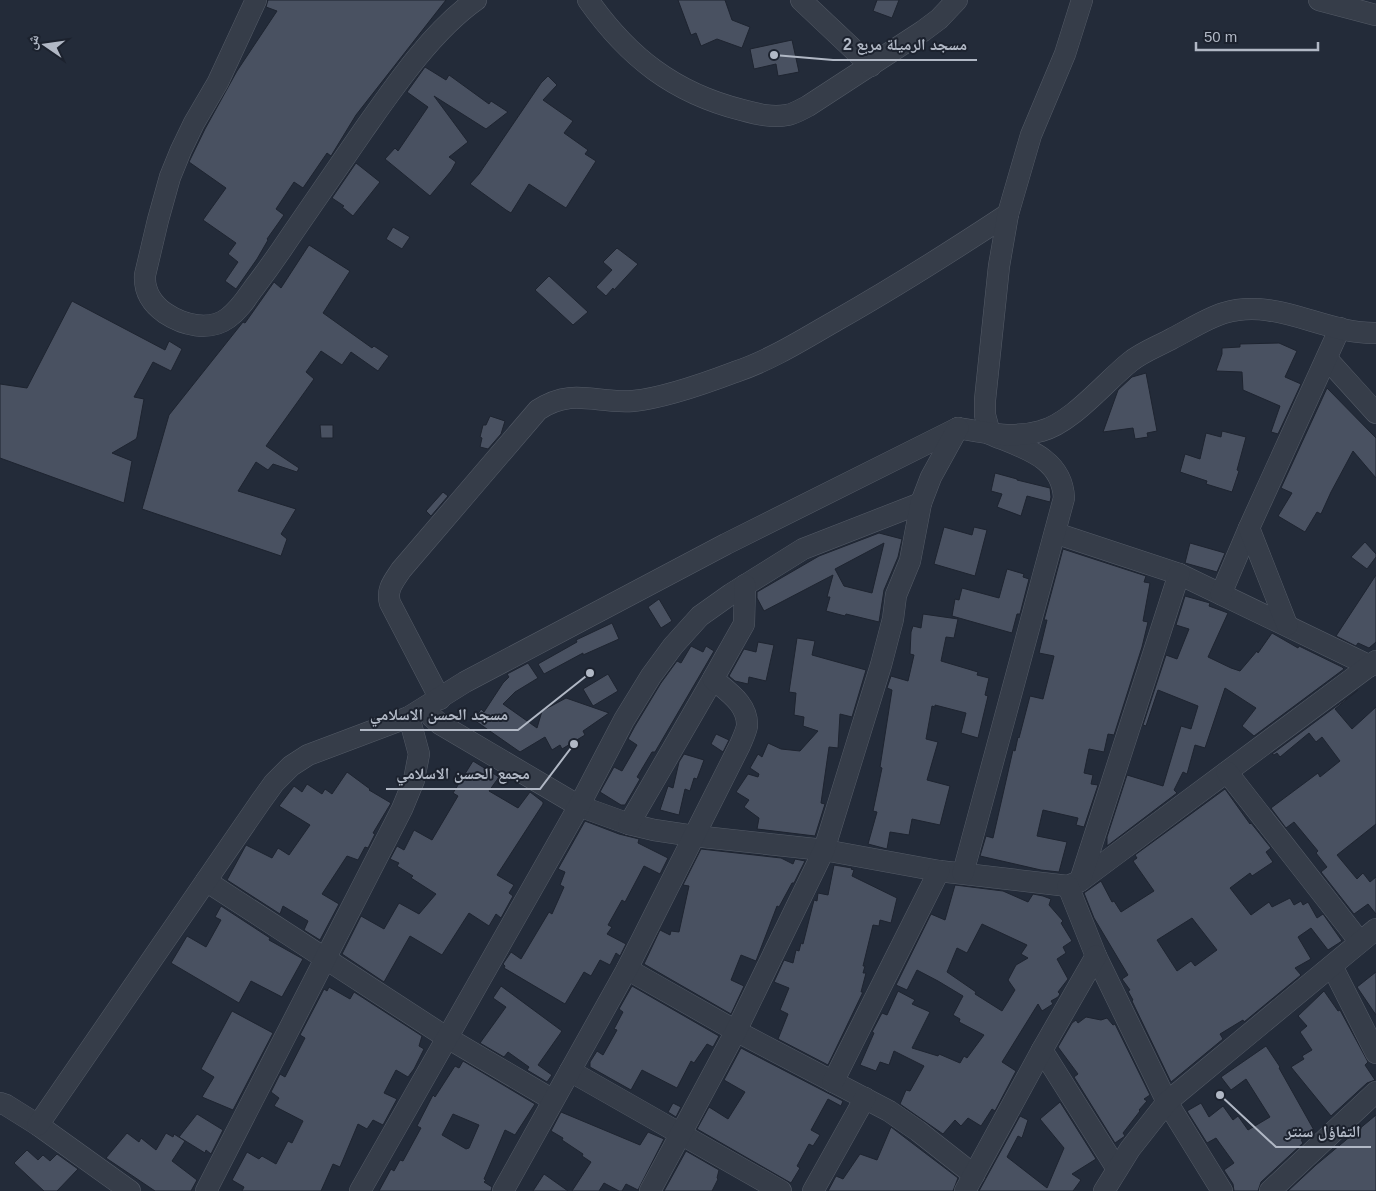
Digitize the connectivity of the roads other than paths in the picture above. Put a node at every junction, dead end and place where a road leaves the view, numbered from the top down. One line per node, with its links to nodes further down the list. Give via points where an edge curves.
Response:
1 (256, 0): 2 (street, via 170,177 145,275 147,293 155,304 178,320 194,326 216,323 237,311 411,66 452,20)
2 (476, 0)
3 (588, 0): 9 (street, via 619,38 650,68 684,90 724,106 754,113 788,115)
4 (801, 0): 9 (street)
5 (957, 0): 9 (street, via 923,31)
6 (1082, 0): 10 (street, via 1071,38 1032,135)
7 (1319, 0): 8 (street)
8 (1376, 15)
9 (871, 66)
10 (1008, 214): 16 (street, via 984,400); 26 (street, via 888,291 737,372 645,399 560,398 538,410 401,570 389,590 390,603)
11 (1340, 328): 12 (street); 13 (street); 16 (street, via 1260,308 1222,313 1132,360 1066,419 1043,431)
12 (1376, 333)
13 (1328, 359): 14 (street); 18 (street)
14 (1376, 413)
15 (958, 428): 16 (street); 17 (street, via 931,477); 26 (street, via 518,653)
16 (990, 434): 19 (street, via 1042,458 1057,470 1064,485 1064,498)
17 (921, 503): 21 (street, via 803,549); 31 (street, via 910,561 896,596 881,665)
18 (1249, 528): 22 (street); 23 (street)
19 (1055, 533): 20 (street); 33 (street)
20 (1179, 574): 22 (street); 35 (street)
21 (745, 585): 25 (street, via 744,624); 28 (street, via 700,616 673,646 624,720)
22 (1220, 594): 23 (street)
23 (1287, 625): 24 (street)
24 (1373, 664): 27 (street)
25 (713, 679): 29 (street); 30 (street, via 740,703 747,728)
26 (425, 708): 28 (street, via 440,724); 34 (street, via 308,755 291,766 274,782); 39 (street, via 414,780)
27 (1226, 772): 35 (street); 37 (street)
28 (579, 806): 29 (street); 43 (street)
29 (629, 824): 30 (street)
30 (694, 836): 31 (street); 41 (street)
31 (824, 850): 32 (street); 42 (street)
32 (939, 871): 33 (street); 47 (street)
33 (963, 874): 35 (street)
34 (206, 881): 39 (street); 53 (street)
35 (1074, 883): 38 (street)
36 (1376, 929): 37 (street)
37 (1360, 942): 40 (street)
38 (1096, 956): 44 (street); 51 (street)
39 (326, 959): 43 (street); 58 (street)
40 (1332, 966): 45 (street); 51 (street)
41 (627, 969): 42 (street); 46 (street)
42 (736, 1031): 47 (street); 54 (street)
43 (446, 1036): 50 (street); 59 (street)
44 (1042, 1050): 55 (street); 56 (street)
45 (1376, 1053)
46 (570, 1071): 50 (street); 54 (street)
47 (833, 1082): 49 (street)
48 (1376, 1092): 66 (street)
49 (864, 1098): 56 (street, via 903,1120); 63 (street)
50 (553, 1100): 60 (street)
51 (1167, 1102): 55 (street); 65 (street)
52 (0, 1103): 53 (street)
53 (38, 1125): 57 (street)
54 (680, 1134): 61 (street); 62 (street)
55 (1117, 1169): 64 (street)
56 (969, 1183)
57 (130, 1191)
58 (206, 1191)
59 (360, 1191)
60 (503, 1191)
61 (650, 1191)
62 (781, 1191)
63 (813, 1191)
64 (1104, 1191)
65 (1222, 1191)
66 (1270, 1191)

